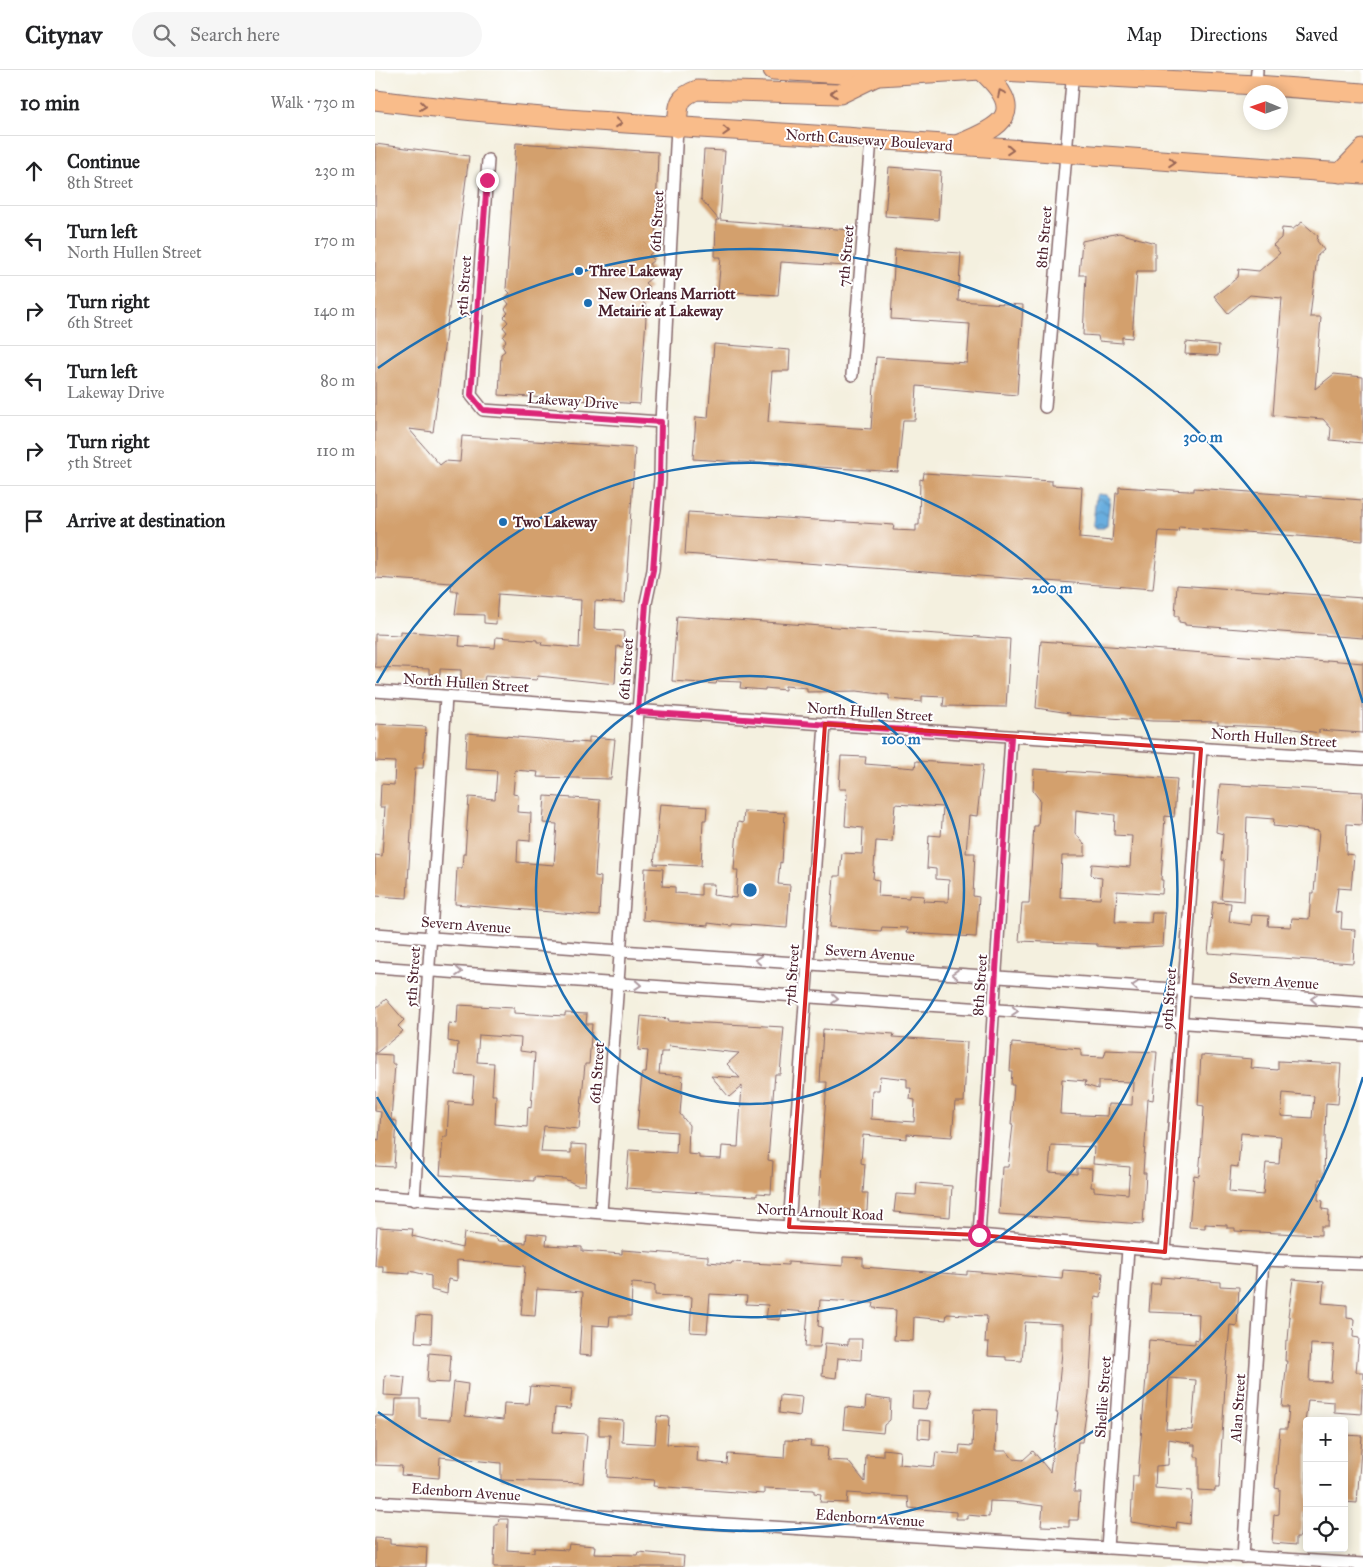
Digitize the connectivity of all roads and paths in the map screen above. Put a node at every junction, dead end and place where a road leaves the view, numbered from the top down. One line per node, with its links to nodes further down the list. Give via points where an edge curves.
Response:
1 (773, 70): 4 (highway)
2 (981, 70): 3 (highway); 5 (highway); 12 (highway, one-way to 2, via 989,132 1002,122 1006,109 1004,98 997,85)
3 (952, 71): 4 (highway)
4 (879, 73): 10 (highway, one-way to 10, via 840,94 697,90 687,93 679,103)
5 (1073, 73): 6 (highway); 14 (street, 8th Street)
6 (1256, 77): 7 (highway)
7 (1354, 92): 9 (highway)
8 (375, 100): 10 (highway, North Causeway Boulevard, one-way to 10)
9 (1363, 109)
10 (677, 128): 11 (highway, North Causeway Boulevard, one-way to 11); 21 (street, 6th Street)
11 (871, 139): 12 (highway, North Causeway Boulevard); 18 (street, 7th Street)
12 (955, 146): 14 (highway, North Causeway Boulevard, one-way to 14)
13 (1363, 150): 16 (highway)
14 (1067, 154): 16 (highway, North Causeway Boulevard, one-way to 16); 19 (street, 8th Street)
15 (488, 160): 20 (street, 5th Street, via 471,395)
16 (1340, 173): 17 (highway, North Causeway Boulevard)
17 (1363, 174)
18 (852, 375)
19 (1045, 407)
20 (483, 410): 21 (street, Lakeway Drive)
21 (661, 422): 24 (street, 6th Street, via 660,488 653,570 646,603)
22 (375, 691): 23 (street, North Hullen Street)
23 (446, 697): 24 (street, North Hullen Street); 30 (street, 5th Street)
24 (638, 712): 25 (street, North Hullen Street); 31 (street, 6th Street)
25 (825, 724): 26 (street, North Hullen Street); 32 (street, 7th Street)
26 (1011, 737): 27 (street, North Hullen Street); 35 (street, 8th Street)
27 (1201, 748): 28 (street, North Hullen Street); 37 (street, 9th Street)
28 (1363, 759)
29 (375, 934): 30 (street, Severn Avenue)
30 (431, 937): 31 (street, Severn Avenue); 34 (street, 5th Street)
31 (621, 951): 32 (street, Severn Avenue, one-way to 31); 36 (street, 6th Street)
32 (807, 964): 35 (street, Severn Avenue, one-way to 32); 38 (street, 7th Street)
33 (375, 967): 34 (street)
34 (429, 970): 36 (street, one-way to 36); 44 (street, 5th Street)
35 (996, 977): 37 (street, Severn Avenue, one-way to 35); 40 (street, 8th Street)
36 (618, 984): 38 (street, one-way to 38); 45 (street, 6th Street)
37 (1184, 990): 39 (street, Severn Avenue, one-way to 37); 41 (street, 9th Street)
38 (805, 996): 40 (street, one-way to 40); 46 (street, 7th Street)
39 (1363, 1002)
40 (993, 1010): 41 (street, one-way to 41); 47 (street, 8th Street)
41 (1182, 1023): 42 (street); 49 (street, 9th Street)
42 (1363, 1035)
43 (375, 1196): 44 (street, North Arnoult Road)
44 (414, 1200): 45 (street, North Arnoult Road)
45 (601, 1212): 46 (street, North Arnoult Road)
46 (789, 1227): 47 (street, North Arnoult Road)
47 (979, 1235): 48 (street, North Arnoult Road)
48 (1128, 1249): 49 (street, North Arnoult Road); 53 (street, Shellie Street)
49 (1165, 1252): 50 (street, North Arnoult Road)
50 (1263, 1260): 51 (street, North Arnoult Road); 54 (street, Alan Street)
51 (1363, 1264)
52 (375, 1502): 53 (street, Edenborn Avenue)
53 (1107, 1548): 54 (street, Edenborn Avenue)
54 (1243, 1557): 55 (street, Edenborn Avenue)
55 (1363, 1564)

